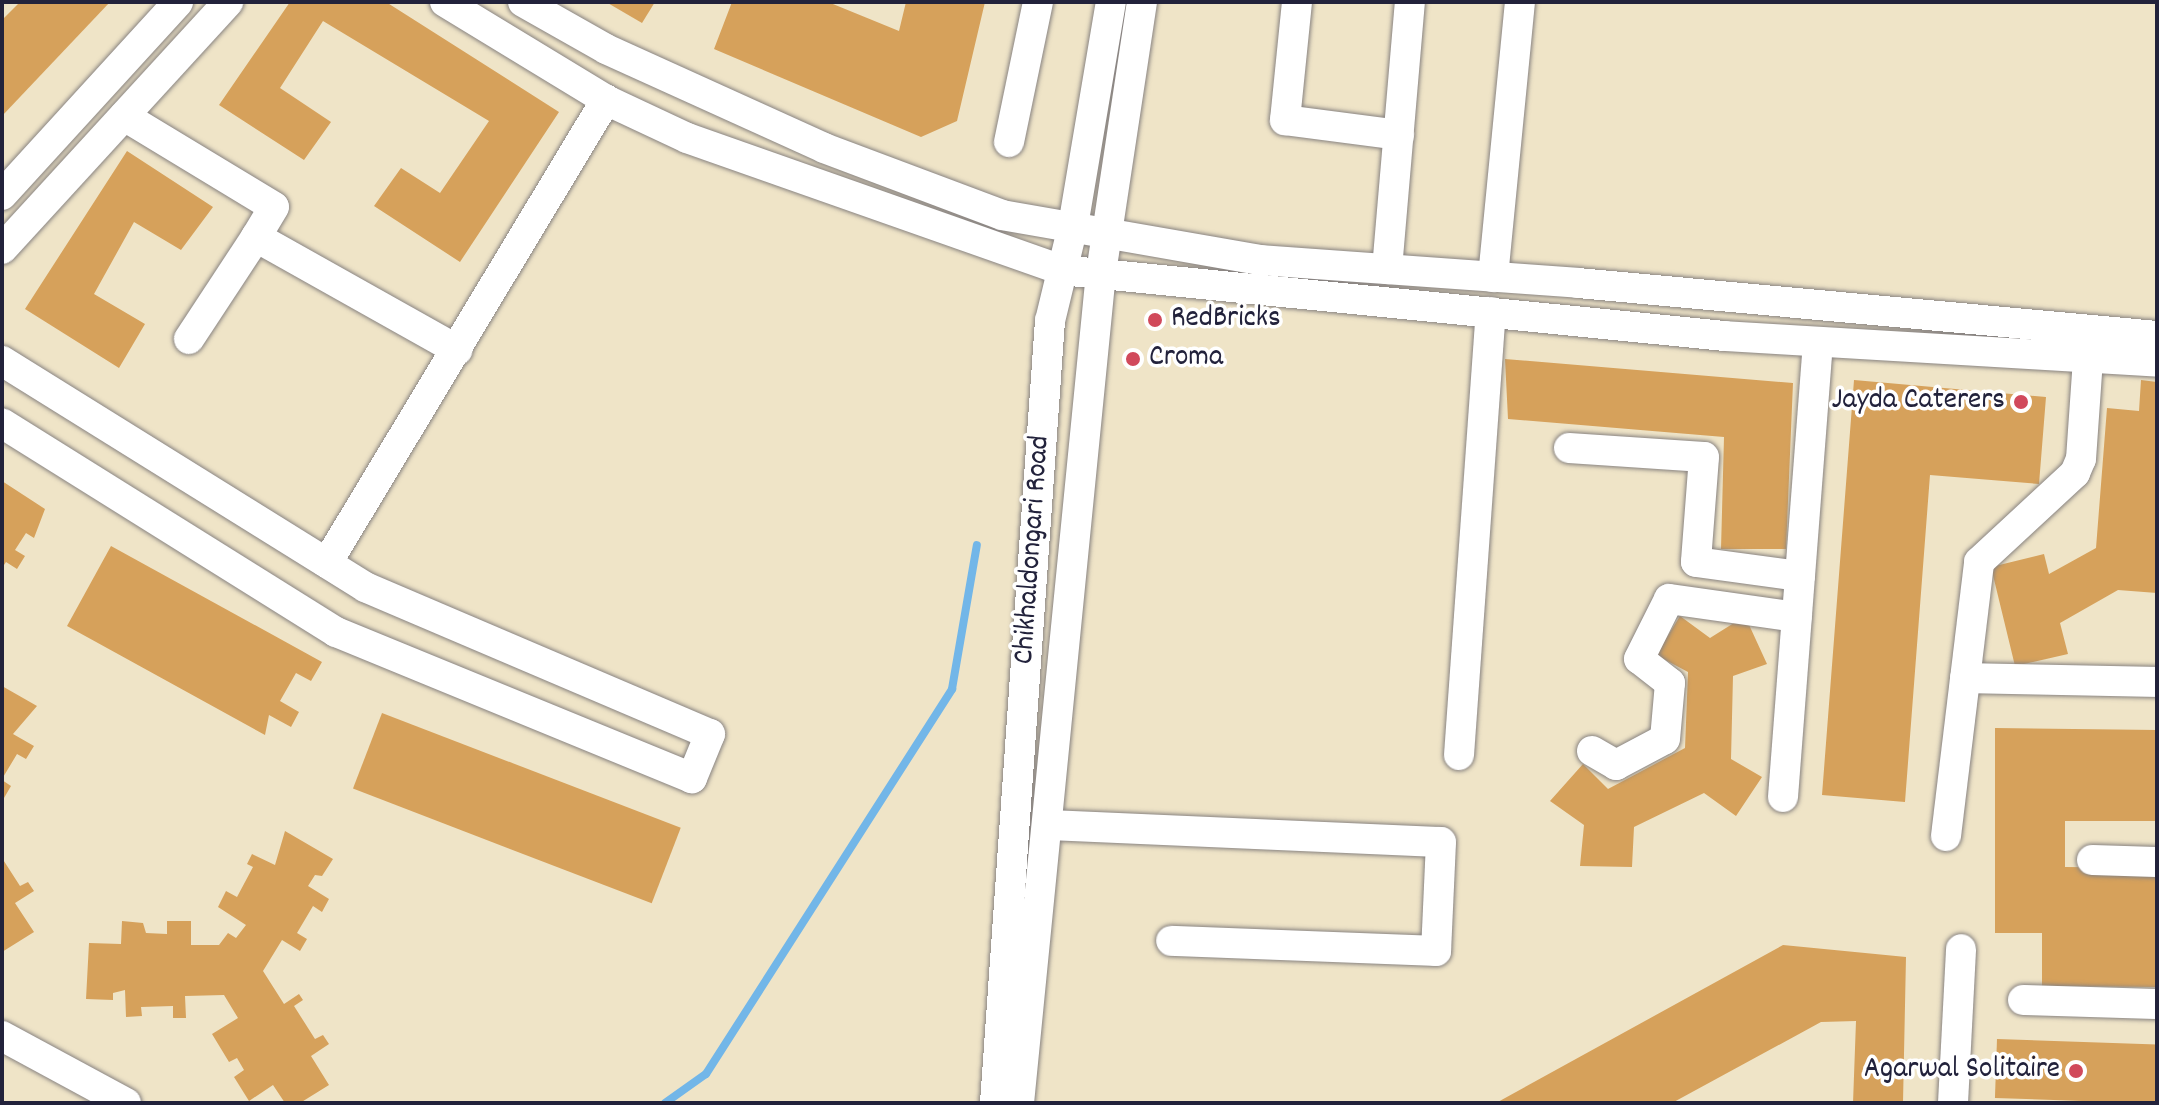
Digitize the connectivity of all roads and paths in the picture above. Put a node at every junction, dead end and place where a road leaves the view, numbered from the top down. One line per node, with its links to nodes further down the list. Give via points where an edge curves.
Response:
1 (178, 2): 15 (street)
2 (228, 2): 12 (street)
3 (445, 2): 11 (street)
4 (523, 2): 16 (street, via 606,49 824,148 1002,215)
5 (1038, 2): 14 (street)
6 (1111, 2): 16 (street, Chikhaldongari Road)
7 (1142, 2): 17 (street, Chikhaldongari Road)
8 (1297, 2): 13 (street, via 1285,120)
9 (1410, 2): 13 (street)
10 (1520, 2): 23 (street)
11 (606, 100): 21 (street, via 687,138); 28 (street)
12 (124, 116): 18 (street, via 274,207); 19 (street)
13 (1399, 135): 20 (street)
14 (1009, 142)
15 (2, 195)
16 (1073, 226): 17 (street); 21 (street, Chikhaldongari Road)
17 (1108, 232): 20 (street, via 1260,260); 22 (street, Chikhaldongari Road)
18 (256, 237): 26 (street); 28 (street)
19 (2, 249)
20 (1387, 269): 23 (street)
21 (1061, 270): 22 (street); 52 (street, Chikhaldongari Road, via 1050,321)
22 (1101, 273): 24 (street); 42 (street, Chikhaldongari Road)
23 (1493, 277): 25 (street)
24 (1491, 312): 27 (street); 40 (street)
25 (2157, 336)
26 (189, 339)
27 (1818, 342): 29 (street); 35 (street)
28 (457, 350): 34 (street)
29 (2088, 358): 31 (street); 37 (street, via 2081,459 2065,484 1984,552)
30 (2, 361): 34 (street)
31 (2157, 362)
32 (2, 423): 34 (street, via 336,632 692,778 710,734 365,587)
33 (1569, 448): 35 (street, via 1704,457 1696,562)
34 (327, 563)
35 (1800, 576): 36 (street)
36 (1797, 617): 39 (street, via 1669,599 1639,659 1670,683 1665,739 1616,765); 41 (street)
37 (1965, 678): 38 (street); 43 (street)
38 (2157, 682)
39 (1592, 751)
40 (1459, 755)
41 (1783, 797)
42 (1047, 825): 46 (street, via 1441,842 1436,951); 53 (street, Chikhaldongari Road)
43 (1946, 836)
44 (2092, 860): 45 (street)
45 (2157, 862)
46 (1171, 941)
47 (1961, 949): 54 (street)
48 (2023, 1000): 49 (street)
49 (2157, 1004)
50 (2, 1036): 51 (street)
51 (126, 1103)
52 (995, 1103)
53 (1019, 1103)
54 (1953, 1103)

